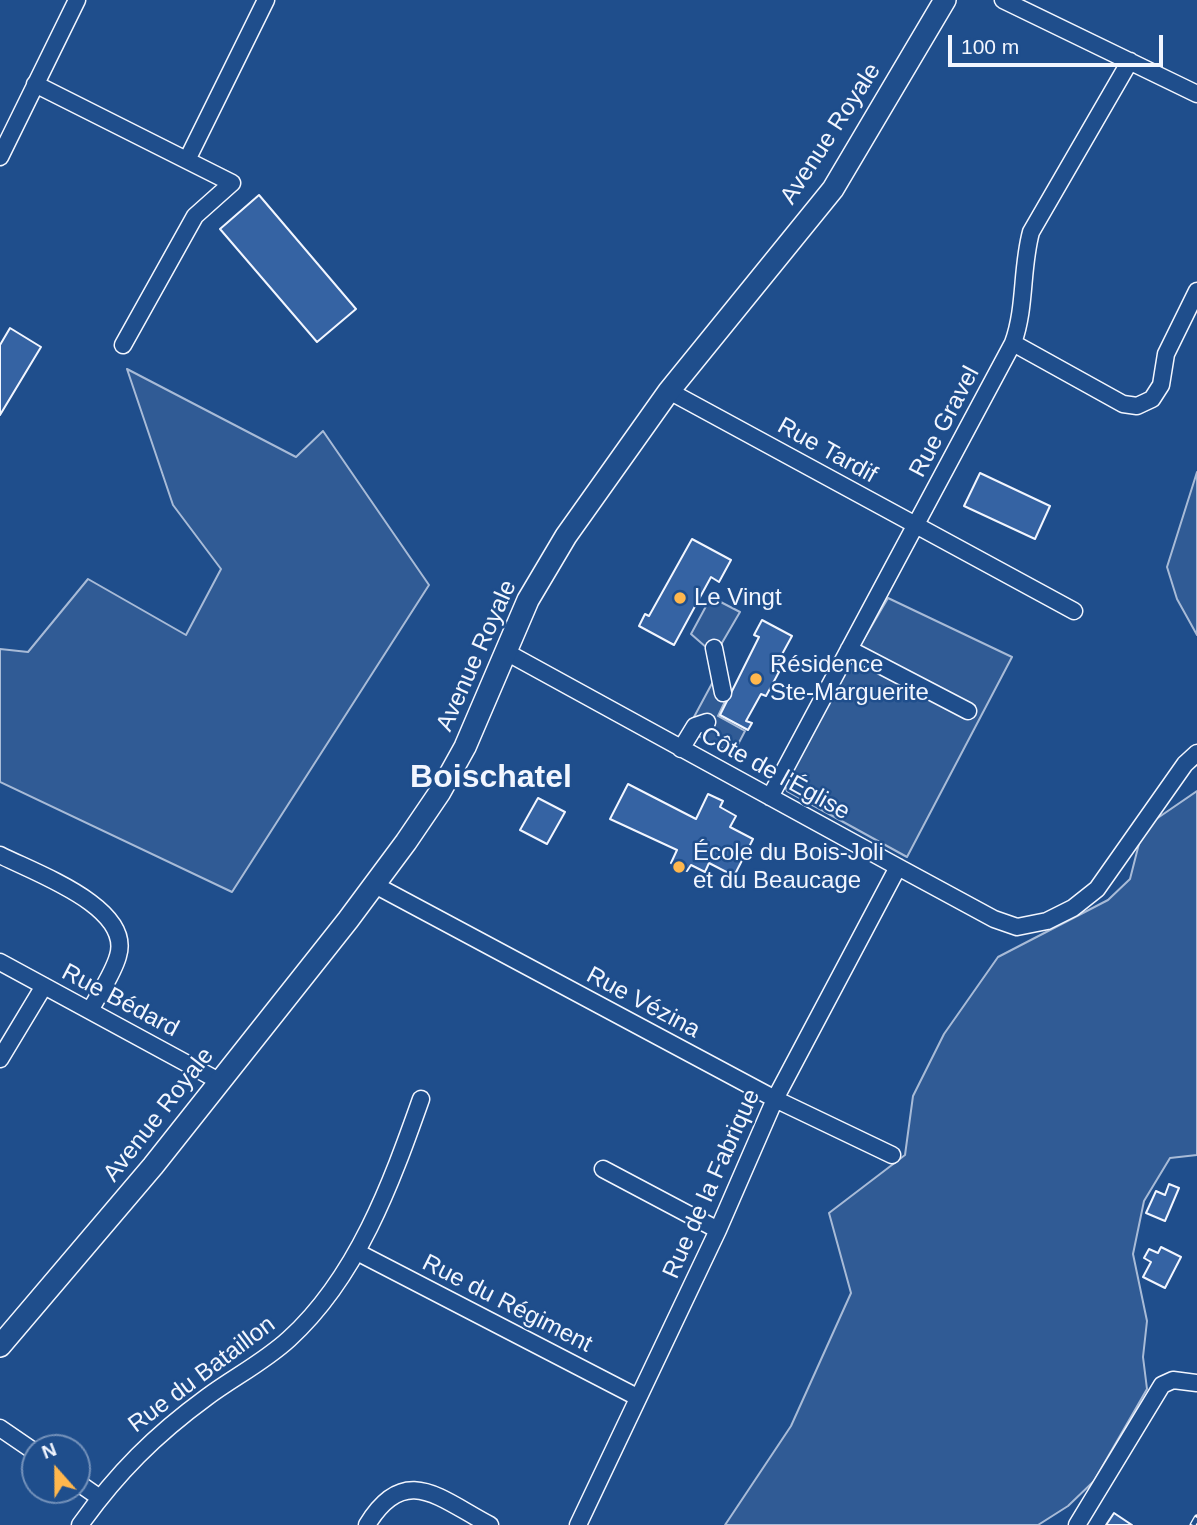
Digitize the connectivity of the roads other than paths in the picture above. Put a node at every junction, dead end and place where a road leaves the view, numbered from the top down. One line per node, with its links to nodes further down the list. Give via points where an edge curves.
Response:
1 (77, 0): 6 (street)
2 (266, 0): 9 (street)
3 (945, 0): 13 (main road, Avenue Royale, via 833,189)
4 (1003, 0): 5 (street)
5 (1130, 61): 7 (street); 11 (street, Rue Gravel, via 1031,232 1021,319)
6 (35, 84): 8 (street); 9 (street)
7 (1197, 93)
8 (0, 157)
9 (187, 160): 12 (street, via 232,183 195,216)
10 (1197, 291): 11 (street, via 1166,354 1161,385 1152,399 1137,406 1123,404)
11 (1013, 343): 14 (street, Rue Gravel)
12 (123, 345)
13 (669, 391): 14 (street, Rue Tardif); 18 (main road, Avenue Royale, via 566,536 528,600)
14 (916, 525): 15 (street, Rue Tardif); 17 (street, Rue Gravel)
15 (1074, 611)
16 (714, 648): 19 (street)
17 (849, 649): 20 (street); 24 (street, Rue Gravel)
18 (506, 652): 22 (street, Côte de l'Église); 27 (main road, Avenue Royale, via 440,792)
19 (723, 693)
20 (968, 711)
21 (707, 722): 22 (street, via 695,726)
22 (681, 748): 24 (street, Côte de l'Église)
23 (1197, 753): 26 (street, Côte de l'Église, via 1097,889 1047,921 1017,927 994,919)
24 (770, 797): 26 (street, Côte de l'Église)
25 (0, 855): 30 (street, via 95,904 119,930 118,956)
26 (898, 867): 34 (street, Rue de la Fabrique)
27 (375, 885): 32 (main road, Avenue Royale); 34 (street, Rue Vézina)
28 (0, 962): 29 (street, Rue Bédard)
29 (44, 986): 30 (street, Rue Bédard); 31 (street)
30 (91, 1009): 32 (street, Rue Bédard)
31 (0, 1059)
32 (219, 1081): 39 (main road, Avenue Royale, via 153,1167)
33 (421, 1099): 38 (street, Rue du Bataillon, via 397,1166)
34 (775, 1099): 35 (street, Rue Vézina); 37 (street, Rue de la Fabrique)
35 (892, 1155)
36 (603, 1169): 37 (street)
37 (718, 1230): 41 (street, Rue de la Fabrique)
38 (357, 1252): 41 (street, Rue du Régiment); 45 (street, Rue du Bataillon, via 291,1338 160,1433 124,1466)
39 (0, 1346)
40 (1197, 1384): 50 (street, via 1173,1380 1162,1385)
41 (637, 1397): 49 (street, Rue de la Fabrique)
42 (0, 1428): 43 (street)
43 (21, 1442)
44 (91, 1492): 45 (street)
45 (100, 1498): 46 (street, Rue du Bataillon)
46 (80, 1525)
47 (367, 1525): 48 (street, via 379,1505 411,1488)
48 (490, 1525)
49 (578, 1525)
50 (1077, 1525)

